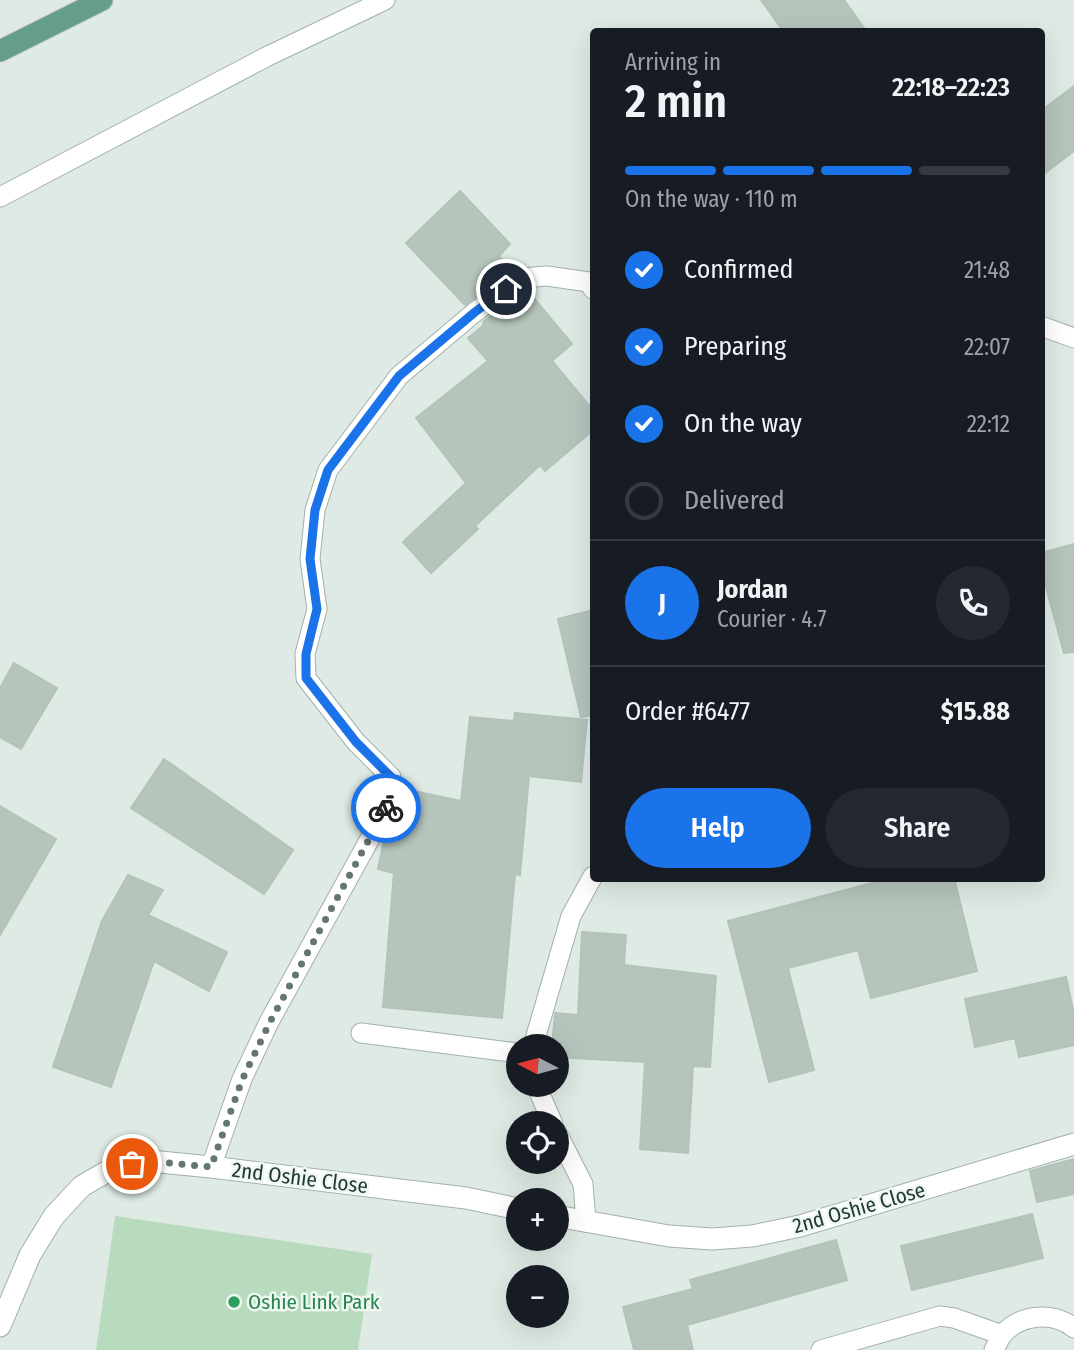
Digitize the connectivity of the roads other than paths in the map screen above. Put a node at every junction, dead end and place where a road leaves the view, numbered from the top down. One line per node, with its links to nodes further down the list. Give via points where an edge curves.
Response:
1 (102, 0): 3 (main road)
2 (386, 0): 4 (lane, via 266,57)
3 (0, 51)
4 (0, 197)
5 (590, 284): 14 (lane, via 573,278 522,278 399,376 328,470 315,510 310,559 317,609 306,654 306,678 356,742 391,777 392,793 264,1033)
6 (1045, 327): 7 (lane)
7 (1074, 338)
8 (590, 881): 10 (lane, via 571,916)
9 (361, 1032): 11 (lane)
10 (537, 1034)
11 (506, 1051)
12 (1074, 1144): 17 (street, 2nd Oshie Close, via 800,1226 752,1236 669,1236)
13 (569, 1157): 17 (lane, via 583,1184)
14 (211, 1167): 15 (street, 2nd Oshie Close); 18 (street, 2nd Oshie Close, via 150,1161 115,1167 82,1186 54,1216 30,1255)
15 (506, 1206)
16 (569, 1219): 17 (street, 2nd Oshie Close)
17 (586, 1222)
18 (0, 1326)
19 (1074, 1328): 20 (lane, via 1054,1317 1034,1316 1017,1323)
20 (998, 1343): 21 (lane, via 954,1318 940,1316)
21 (821, 1350)

